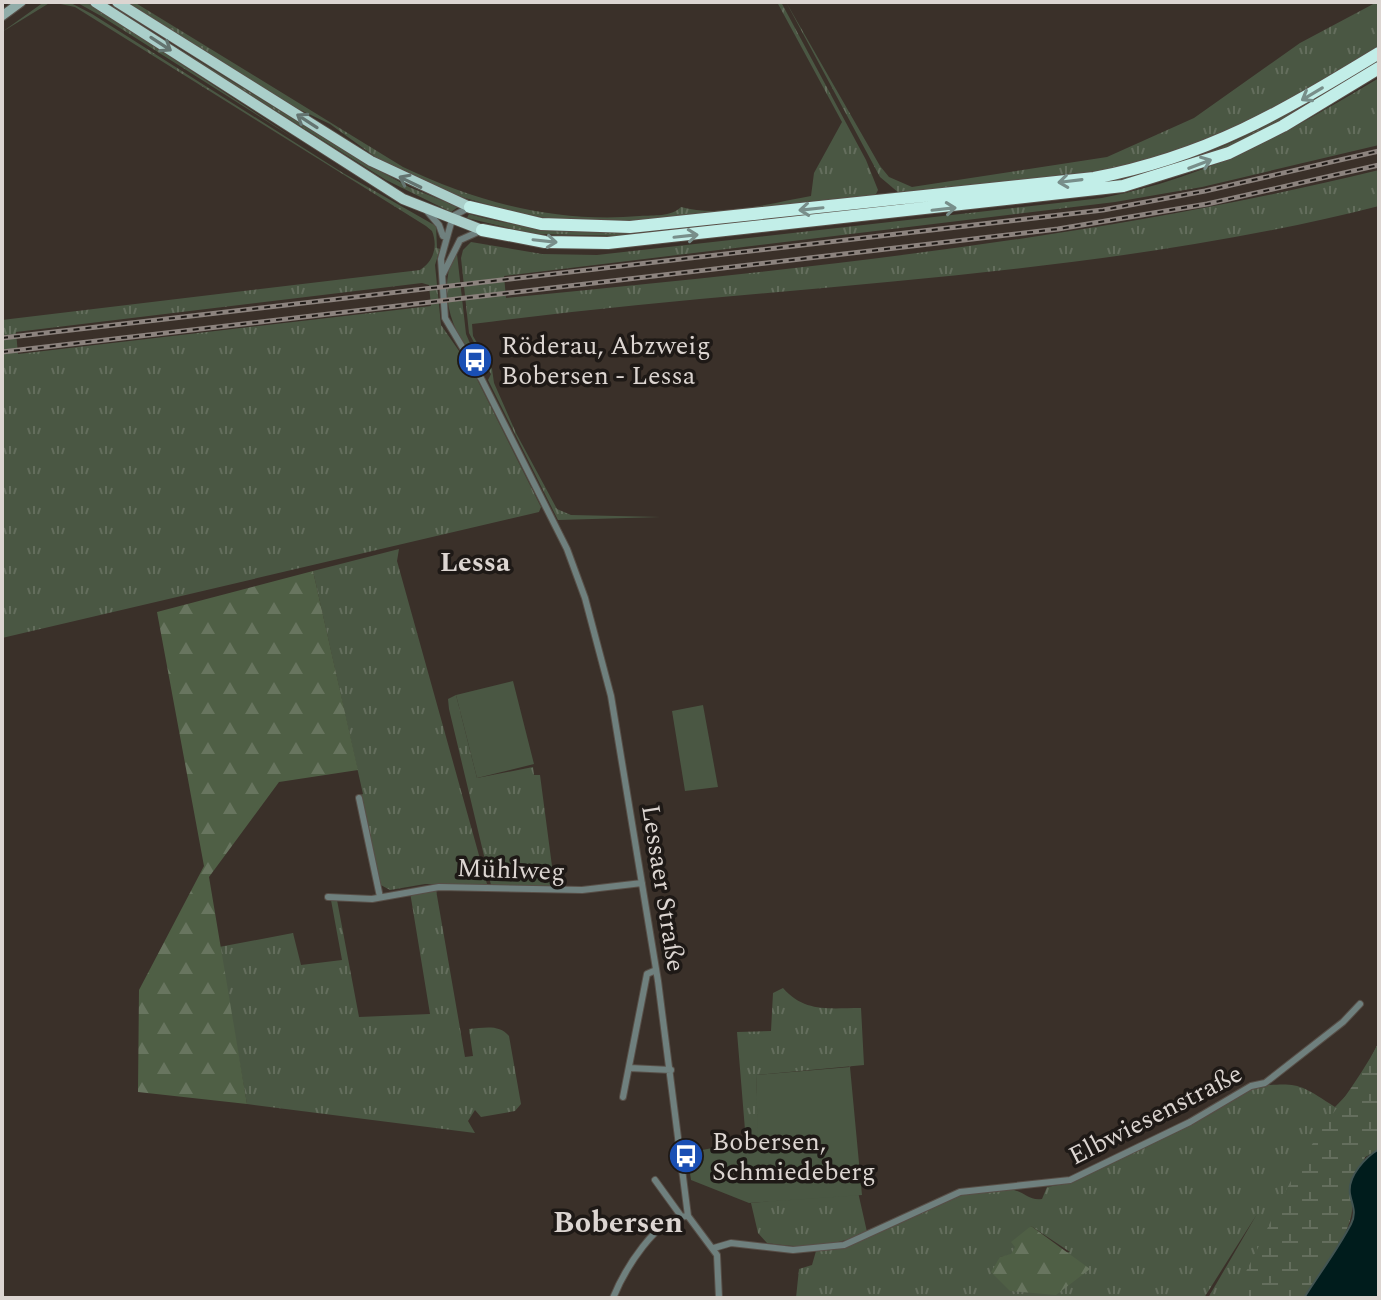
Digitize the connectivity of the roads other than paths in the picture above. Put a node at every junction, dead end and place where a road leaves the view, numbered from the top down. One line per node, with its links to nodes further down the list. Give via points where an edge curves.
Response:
1 (21, 2): 4 (street)
2 (95, 2): 8 (main road, one-way to 8)
3 (117, 2): 7 (main road, one-way to 3, via 371,161)
4 (2, 16)
5 (1379, 53): 7 (highway, one-way to 7, via 1222,141 1156,165 1094,178 630,227 541,224)
6 (1379, 68): 10 (highway, one-way to 6, via 545,242 608,243 1123,186 1229,153)
7 (470, 207): 9 (street)
8 (426, 210): 9 (main road); 11 (street)
9 (452, 220): 10 (main road); 11 (street)
10 (482, 230): 12 (street, via 460,240)
11 (444, 239): 12 (street, Lessaer Straße)
12 (442, 278): 14 (street, Lessaer Straße, via 450,328 567,549 591,618 618,728)
13 (359, 798): 16 (street)
14 (642, 883): 16 (street, Mühlweg, via 572,891 439,887); 17 (street, Lessaer Straße)
15 (328, 897): 16 (street, Mühlweg)
16 (380, 897)
17 (656, 970): 19 (street, via 647,974); 20 (street, Lessaer Straße)
18 (1360, 1004): 24 (street, Elbwiesenstraße, via 1265,1083 1078,1177 960,1192 844,1245 793,1250 731,1243)
19 (629, 1068): 20 (street); 21 (street)
20 (671, 1070): 23 (street, Lessaer Straße)
21 (623, 1097)
22 (655, 1180): 23 (street)
23 (684, 1216): 24 (street); 25 (street, via 634,1256)
24 (714, 1248): 26 (street)
25 (613, 1298)
26 (719, 1298)

